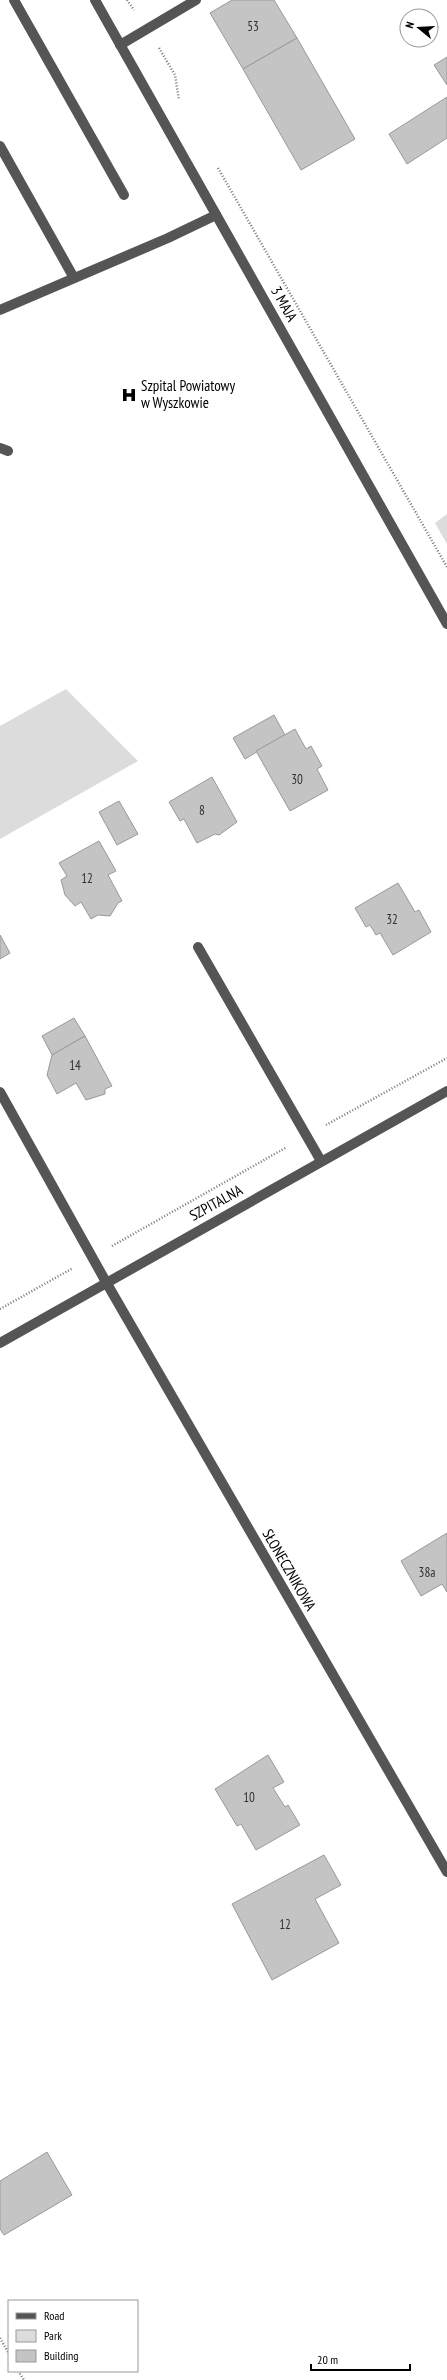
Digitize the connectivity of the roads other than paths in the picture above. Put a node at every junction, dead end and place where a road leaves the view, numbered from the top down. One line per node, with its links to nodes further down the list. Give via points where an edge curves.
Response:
1 (14, 0): 7 (street)
2 (95, 0): 4 (street, 3 MAJA)
3 (196, 0): 4 (street)
4 (120, 45): 8 (street, 3 MAJA)
5 (0, 146): 6 (street)
6 (3, 159): 9 (street)
7 (124, 195)
8 (216, 215): 9 (street); 11 (street, 3 MAJA)
9 (74, 278): 10 (street)
10 (0, 310)
11 (447, 624)
12 (198, 947): 15 (street)
13 (447, 1091): 15 (street, SZPITALNA)
14 (0, 1092): 16 (street, SŁONECZNIKOWA)
15 (321, 1161): 16 (street, SZPITALNA)
16 (106, 1282): 17 (street, SZPITALNA); 18 (street, SŁONECZNIKOWA)
17 (0, 1343)
18 (447, 1872)

